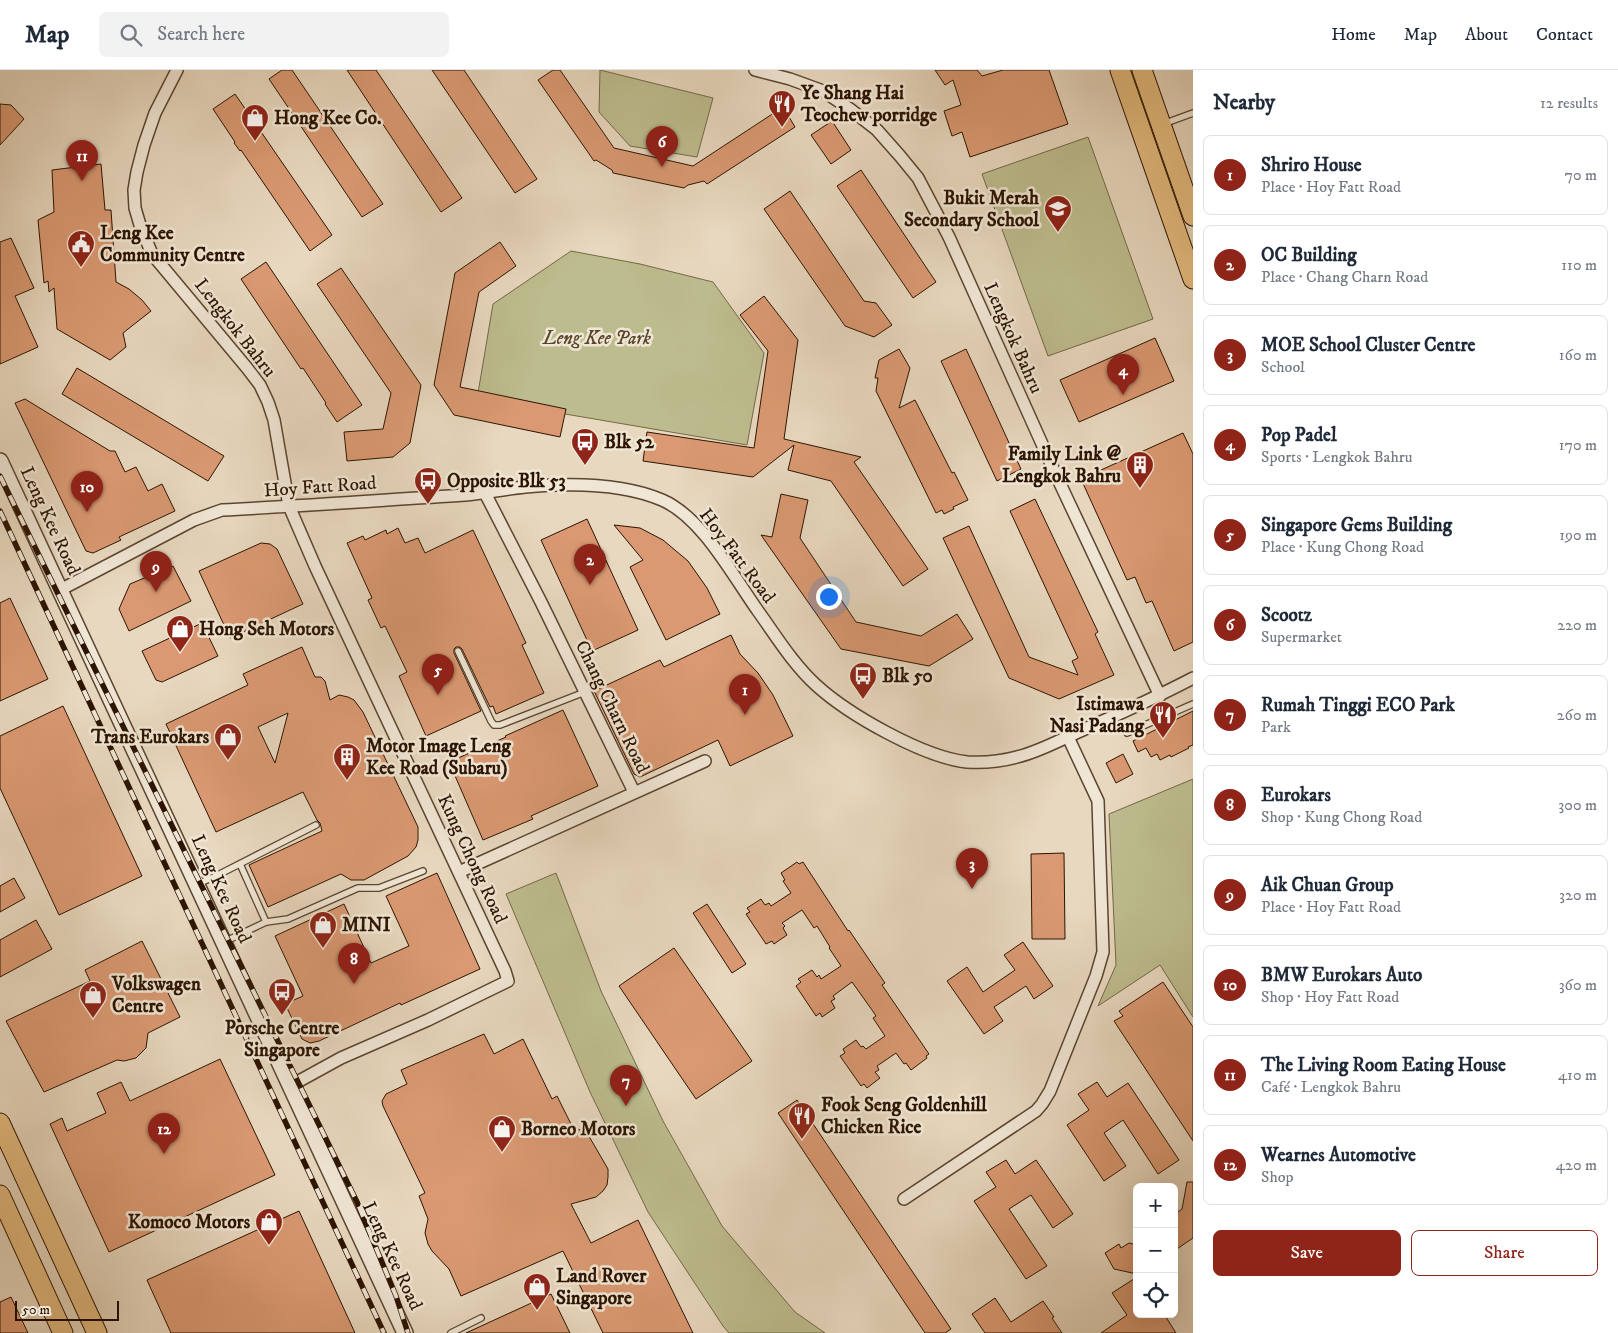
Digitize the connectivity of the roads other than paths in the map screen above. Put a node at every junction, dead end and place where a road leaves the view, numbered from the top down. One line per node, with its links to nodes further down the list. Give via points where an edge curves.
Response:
1 (177, 70): 12 (street, Lengkok Bahru, via 155,113 144,145 134,190 135,208 152,254 260,385 274,420)
2 (754, 70): 17 (street, Lengkok Bahru, via 823,91 877,130 918,178 949,237)
3 (1120, 70): 9 (main road)
4 (1142, 70): 6 (main road)
5 (1193, 113): 6 (lane)
6 (1161, 124): 7 (main road)
7 (1189, 190): 8 (main road)
8 (1193, 216)
9 (1193, 279)
10 (0, 461): 13 (street, Leng Kee Road)
11 (485, 493): 12 (street, Hoy Fatt Road); 16 (street, Chang Charn Road); 20 (street, Hoy Fatt Road, via 559,485 604,487 658,499 676,507 710,541 775,636 817,686 860,716 923,750 970,762 994,760 1016,757)
12 (289, 506): 13 (street, Hoy Fatt Road, via 222,510 202,517); 26 (street, Kung Chong Road)
13 (60, 590): 27 (street, Leng Kee Road)
14 (458, 651): 16 (lane, via 494,725)
15 (1193, 678): 17 (street, Hoy Fatt Road)
16 (585, 692): 22 (street, Chang Charn Road)
17 (1160, 696): 20 (street, Hoy Fatt Road)
18 (1193, 704): 19 (lane)
19 (1127, 733)
20 (1068, 737): 33 (street, via 1098,801 1103,952 1096,976 1050,1091 1036,1111)
21 (705, 760): 22 (street)
22 (634, 792): 26 (street, Chang Charn Road)
23 (316, 824): 24 (lane)
24 (240, 864): 27 (lane); 28 (lane)
25 (422, 871): 28 (lane, via 379,888 358,888 288,919)
26 (459, 872): 30 (street, Kung Chong Road, via 508,981 341,1058)
27 (197, 884): 29 (street, Leng Kee Road)
28 (266, 922): 29 (lane)
29 (224, 942): 30 (street, Leng Kee Road)
30 (290, 1086): 38 (street, Leng Kee Road)
31 (0, 1122): 37 (main road)
32 (0, 1195): 36 (main road)
33 (904, 1199)
34 (480, 1318): 35 (lane)
35 (467, 1325): 39 (lane); 40 (lane)
36 (63, 1333)
37 (97, 1333)
38 (405, 1333)
39 (451, 1333)
40 (470, 1333)

